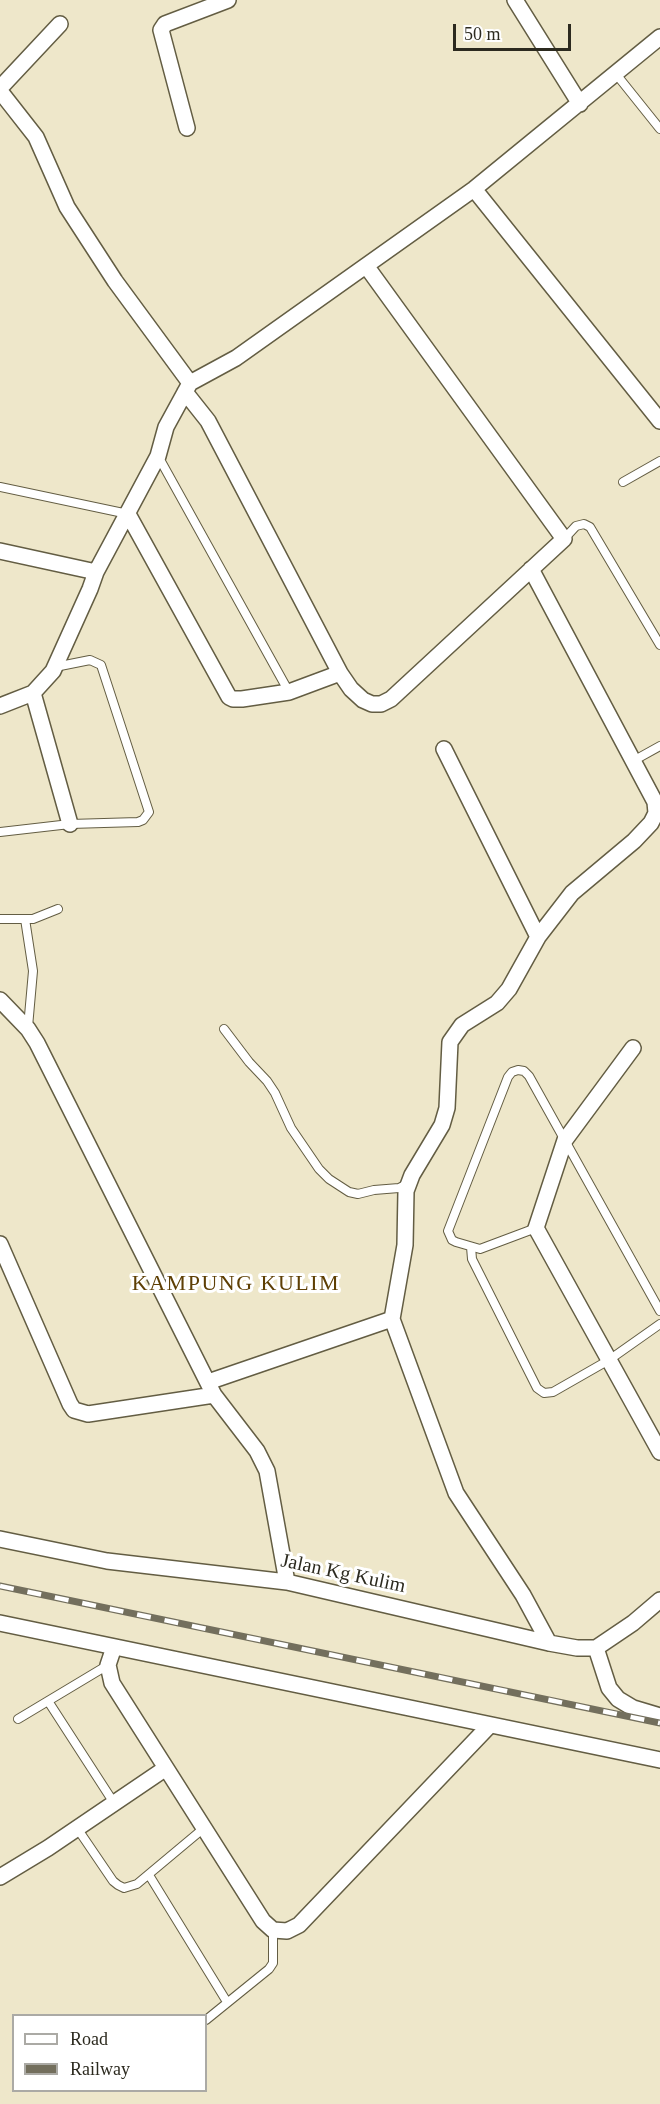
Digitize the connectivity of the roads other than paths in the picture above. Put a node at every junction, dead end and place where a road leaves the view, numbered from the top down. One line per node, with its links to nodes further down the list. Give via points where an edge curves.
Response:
1 (228, 0): 8 (street, via 165,24 161,30)
2 (515, 0): 7 (street)
3 (60, 24): 6 (street)
4 (660, 37): 5 (street)
5 (616, 74): 7 (street); 9 (lane)
6 (0, 90): 12 (street, via 36,137 73,217)
7 (580, 104): 10 (street)
8 (187, 128)
9 (660, 129)
10 (474, 189): 11 (street); 13 (street)
11 (367, 267): 12 (street, via 236,358); 19 (street)
12 (187, 387): 14 (street, via 166,427); 25 (street)
13 (660, 421)
14 (158, 456): 18 (street); 26 (lane)
15 (660, 461): 16 (lane)
16 (623, 482)
17 (0, 487): 18 (lane)
18 (128, 514): 22 (street); 26 (street, via 229,697 242,699)
19 (564, 539): 21 (street); 23 (lane, via 576,526 590,526)
20 (0, 552): 22 (street)
21 (531, 569): 25 (street, via 391,699 381,704 363,700); 31 (street)
22 (96, 572): 24 (street)
23 (660, 645)
24 (55, 667): 27 (street); 32 (lane, via 90,660 101,665 149,812 138,822)
25 (340, 673): 26 (street)
26 (289, 692)
27 (33, 693): 28 (street); 32 (street)
28 (0, 706)
29 (660, 746): 31 (lane)
30 (444, 749): 37 (street)
31 (633, 761): 37 (street, via 655,802 656,813 651,823 572,893)
32 (70, 824): 33 (lane)
33 (0, 832)
34 (58, 909): 36 (lane)
35 (0, 919): 36 (lane)
36 (25, 919): 39 (lane, via 33,971)
37 (538, 937): 43 (street, via 509,989 497,1003 462,1025 450,1042 447,1108 442,1125)
38 (0, 1000): 39 (street)
39 (28, 1029): 51 (street)
40 (224, 1029): 43 (lane, via 267,1081 291,1128 329,1179 358,1194)
41 (633, 1048): 42 (street)
42 (565, 1140): 44 (street); 46 (lane, via 529,1076 524,1071 512,1072 449,1227 452,1240); 47 (lane)
43 (409, 1183): 48 (street, via 405,1245)
44 (536, 1228): 46 (lane, via 480,1249); 50 (street)
45 (0, 1244): 51 (street, via 74,1410 88,1414)
46 (471, 1247): 50 (lane, via 472,1259 540,1391 553,1392)
47 (660, 1311)
48 (392, 1319): 51 (street); 57 (street, via 456,1493 523,1595)
49 (660, 1324): 50 (lane)
50 (609, 1360): 52 (street)
51 (211, 1389): 54 (street, via 257,1451 267,1471)
52 (660, 1452)
53 (0, 1539): 54 (street, Jalan Kg Kulim, via 106,1561)
54 (286, 1582): 57 (street, Jalan Kg Kulim)
55 (660, 1600): 59 (street)
56 (0, 1623): 58 (street)
57 (549, 1643): 59 (street, Jalan Kg Kulim)
58 (114, 1647): 60 (street); 64 (street)
59 (596, 1648): 62 (street, via 609,1688 618,1699)
60 (108, 1665): 61 (lane); 66 (street, via 112,1683)
61 (48, 1701): 63 (lane); 67 (lane)
62 (660, 1716)
63 (18, 1719)
64 (489, 1726): 65 (street); 72 (street, via 299,1925 287,1931)
65 (660, 1760)
66 (166, 1768): 67 (street); 69 (street)
67 (114, 1803): 68 (street)
68 (77, 1828): 70 (lane, via 118,1886 131,1887); 71 (street)
69 (204, 1828): 70 (lane); 72 (street, via 263,1921)
70 (149, 1875): 73 (lane)
71 (0, 1877)
72 (273, 1930): 73 (lane, via 269,1969)
73 (227, 2002): 74 (lane)
74 (207, 2019)

